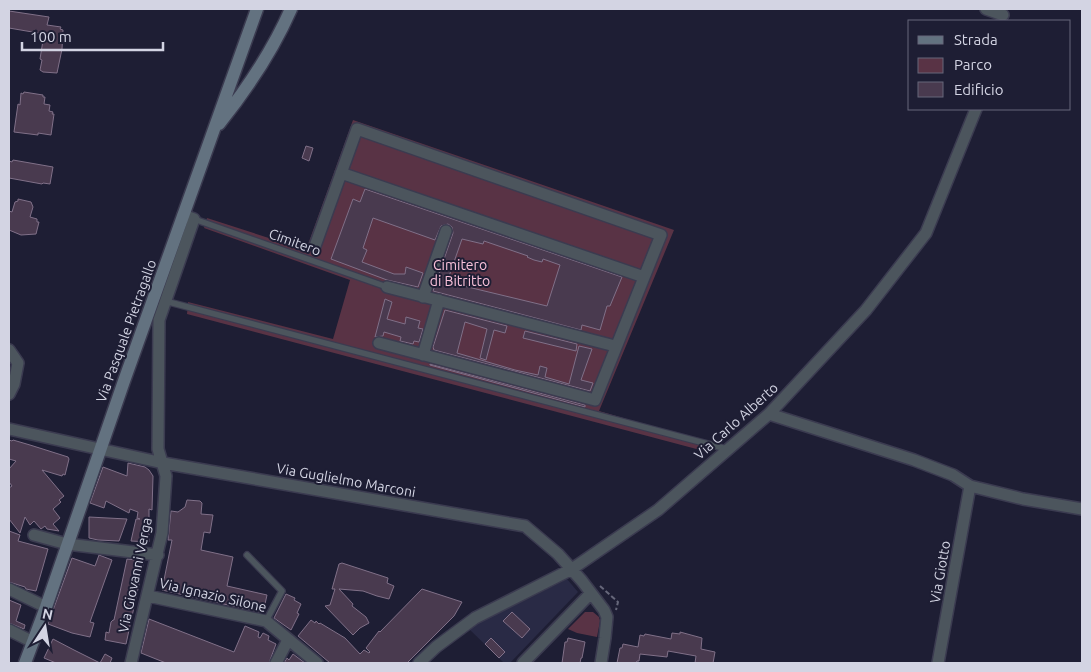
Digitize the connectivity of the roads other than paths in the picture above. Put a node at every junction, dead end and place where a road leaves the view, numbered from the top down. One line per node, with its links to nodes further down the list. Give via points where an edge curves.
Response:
1 (258, 9): 6 (main road, Via Pasquale Pietragallo)
2 (986, 9): 4 (street)
3 (287, 12): 6 (main road, via 243,94)
4 (1003, 15)
5 (976, 110): 22 (street, Via Carlo Alberto, via 926,233 866,310)
6 (212, 134): 8 (main road, Via Pasquale Pietragallo)
7 (341, 173): 10 (street); 11 (street); 11 (street, via 357,129 661,235)
8 (189, 217): 12 (lane, Cimitero); 15 (street, Via Giovanni Verga); 16 (main road, Via Pasquale Pietragallo)
9 (446, 231): 13 (street)
10 (315, 246)
11 (644, 277): 18 (street)
12 (388, 287): 13 (street)
13 (423, 297): 14 (street)
14 (438, 300): 18 (street); 20 (street)
15 (165, 301): 16 (street, Via Giovanni Verga); 24 (lane)
16 (153, 318): 25 (main road, Via Pasquale Pietragallo); 26 (street, Via Giovanni Verga, via 158,449)
17 (379, 342): 20 (street)
18 (615, 346): 20 (street, via 595,400)
19 (9, 350): 21 (street, via 18,363)
20 (423, 355)
21 (9, 394)
22 (769, 414): 24 (street, Via Carlo Alberto); 27 (street, via 914,460 953,475)
23 (9, 428): 25 (street, Via Guglielmo Marconi)
24 (727, 449): 33 (street, Via Carlo Alberto, via 658,510)
25 (100, 450): 26 (street, Via Guglielmo Marconi); 30 (main road, Via Pasquale Pietragallo)
26 (163, 463): 32 (street, Via Giovanni Verga, via 166,476); 33 (street, Via Guglielmo Marconi, via 526,526)
27 (970, 486): 28 (street, via 1023,500); 49 (street, Via Giotto)
28 (1082, 509)
29 (34, 535): 30 (street)
30 (67, 544): 32 (street); 37 (main road, Via Pasquale Pietragallo)
31 (247, 554): 38 (lane, via 282,591)
32 (158, 555): 36 (street, Via Giovanni Verga)
33 (572, 569): 35 (street, Via Guglielmo Marconi); 46 (street, Via Carlo Alberto, via 475,618)
34 (9, 589): 37 (street)
35 (591, 593): 47 (street); 48 (street, Via Guglielmo Marconi, via 606,617)
36 (148, 596): 38 (street, Via Ignazio Silone); 43 (street, Via Giovanni Verga)
37 (46, 607): 41 (main road, Via Pasquale Pietragallo)
38 (266, 621): 40 (street, Via Ignazio Silone)
39 (9, 630): 41 (street)
40 (288, 640): 44 (street); 45 (street, Via Ignazio Silone)
41 (33, 642): 42 (main road, Via Pasquale Pietragallo)
42 (25, 663)
43 (131, 663)
44 (276, 663)
45 (317, 663)
46 (418, 663)
47 (523, 663)
48 (601, 663)
49 (938, 663)

